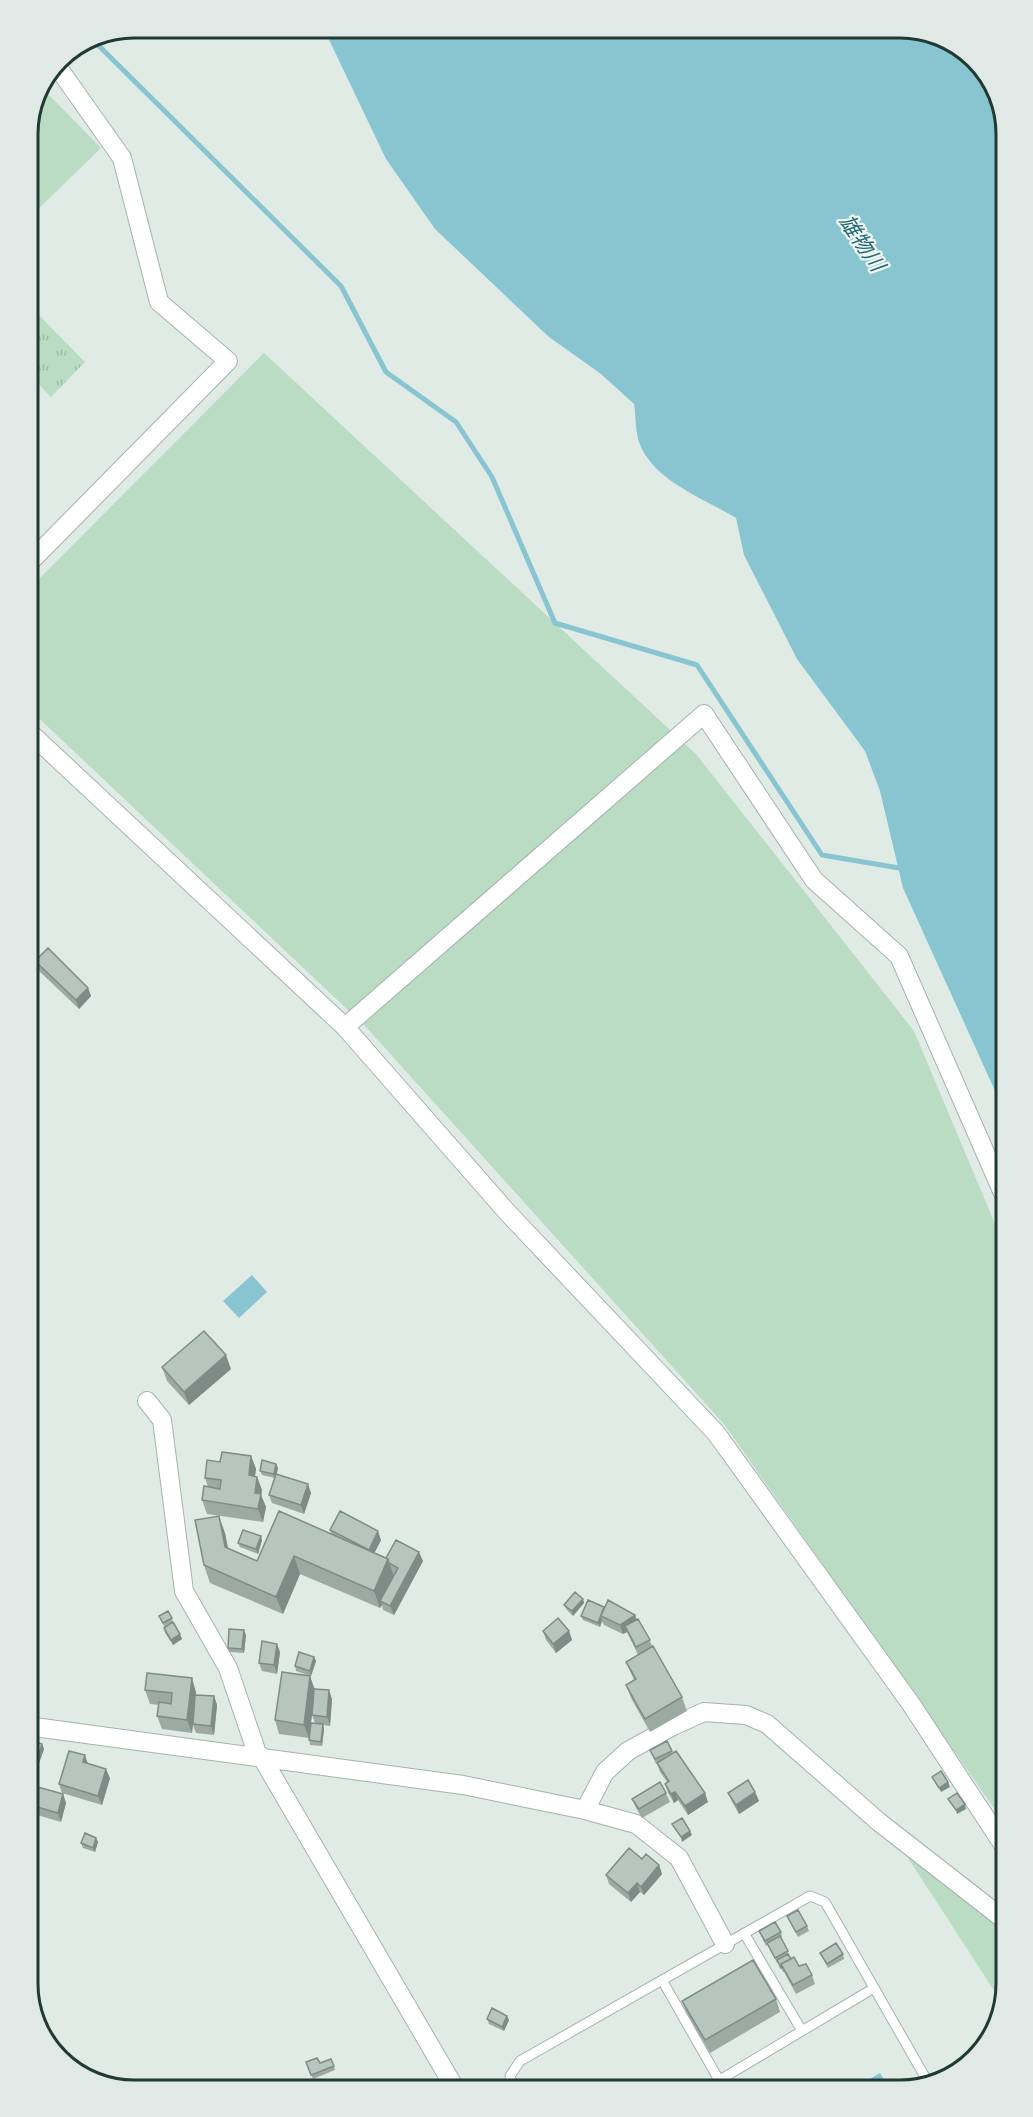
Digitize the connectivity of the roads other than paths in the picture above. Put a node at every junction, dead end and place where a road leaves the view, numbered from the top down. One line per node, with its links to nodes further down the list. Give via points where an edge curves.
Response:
1 (61, 71): 2 (street, via 122,158 159,302 228,361)
2 (38, 554)
3 (38, 740): 4 (street)
4 (345, 1027): 5 (street, via 704,714 814,880 899,956); 10 (street, via 507,1212 716,1433 911,1704)
5 (996, 1177)
6 (147, 1401): 8 (street, via 162,1420 184,1591 228,1668)
7 (38, 1727): 8 (street)
8 (260, 1756): 9 (street, via 463,1785); 18 (street)
9 (585, 1810): 11 (street, via 605,1772 628,1751 704,1712 746,1715 767,1724 879,1822); 13 (street, via 636,1824 678,1858)
10 (996, 1834)
11 (996, 1913)
12 (744, 1933): 13 (lane); 15 (lane, via 810,1896 825,1902); 16 (lane)
13 (725, 1944): 14 (lane)
14 (662, 1980): 19 (lane, via 520,2061); 20 (lane)
15 (874, 1988): 16 (lane); 17 (lane)
16 (802, 2031): 20 (lane)
17 (924, 2076)
18 (450, 2079)
19 (511, 2079)
20 (719, 2080)

